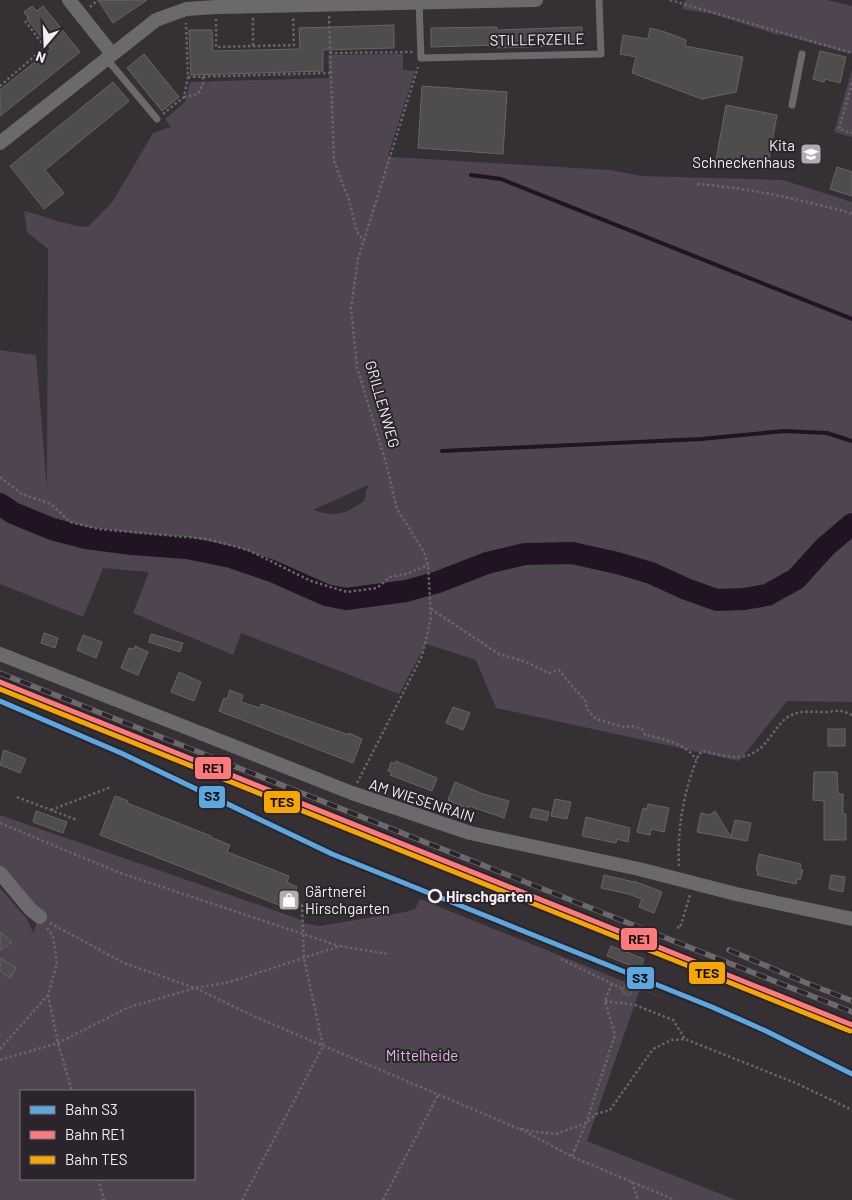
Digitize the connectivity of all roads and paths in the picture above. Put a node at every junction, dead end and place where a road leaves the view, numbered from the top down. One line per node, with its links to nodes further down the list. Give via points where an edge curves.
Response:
1 (69, 0): 20 (street)
2 (98, 0): 12 (path)
3 (513, 0): 4 (street); 7 (street)
4 (536, 0)
5 (599, 0): 19 (lane, STILLERZEILE, via 601,54)
6 (670, 0): 17 (path)
7 (420, 2): 9 (street); 19 (lane)
8 (254, 3): 10 (street); 11 (street); 15 (path)
9 (329, 5): 10 (street); 16 (path)
10 (293, 6): 15 (path, via 294,45)
11 (216, 7): 13 (street); 15 (path, via 216,47)
12 (88, 8)
13 (186, 9): 20 (street, via 156,20); 23 (path)
14 (25, 21): 25 (path, via 45,47)
15 (254, 46)
16 (330, 53): 19 (path); 21 (path)
17 (852, 53)
18 (802, 54): 27 (lane)
19 (421, 55): 33 (path, GRILLENWEG)
20 (109, 56): 28 (lane); 30 (street)
21 (330, 72): 22 (path); 33 (path, via 334,161 357,232)
22 (203, 77): 23 (path); 26 (path, via 198,94)
23 (188, 78): 26 (path)
24 (852, 83): 29 (path, via 839,129)
25 (0, 86)
26 (184, 96): 28 (path)
27 (792, 105)
28 (158, 119)
29 (852, 134)
30 (0, 143)
31 (698, 184): 32 (path, via 762,193)
32 (852, 214)
33 (364, 241): 35 (path, GRILLENWEG, via 351,308 357,367 397,509 424,552)
34 (0, 476): 35 (path, via 22,494 51,504 70,522 99,529 207,539 248,550 311,581 347,592 376,588 390,577)
35 (428, 565): 36 (path, GRILLENWEG)
36 (431, 609): 39 (path, via 499,654 549,673 559,670 585,700 587,709 596,719 632,726 642,729 646,735 675,742); 41 (path, GRILLENWEG, via 422,656)
37 (0, 654): 41 (street, AM WIESENRAIN)
38 (852, 715): 39 (path, via 839,710 801,711 791,714 757,751 730,757 703,751)
39 (696, 760): 47 (path, via 685,795 678,848)
40 (111, 787): 43 (path)
41 (352, 793): 47 (street, AM WIESENRAIN, via 470,833)
42 (17, 797): 43 (path)
43 (51, 810): 44 (path)
44 (77, 820)
45 (0, 823): 53 (path, via 120,873)
46 (0, 873): 50 (street)
47 (678, 880): 48 (street, AM WIESENRAIN)
48 (693, 884): 51 (street, AM WIESENRAIN); 52 (path, via 680,928)
49 (292, 900): 53 (path, via 302,904)
50 (40, 918): 59 (path, via 124,963); 61 (path, via 53,936 57,963)
51 (852, 919)
52 (676, 927)
53 (304, 934): 54 (path); 56 (path)
54 (340, 946): 55 (path); 56 (path)
55 (388, 954)
56 (304, 958): 59 (path, via 230,982); 65 (path)
57 (561, 960): 58 (path)
58 (612, 983): 60 (path); 62 (path)
59 (195, 988): 64 (path, via 126,1008); 65 (path)
60 (623, 989)
61 (48, 996): 64 (path); 66 (path)
62 (605, 1001): 63 (path, via 635,1005 673,1020); 71 (path, via 615,1035)
63 (685, 1039): 70 (path, via 798,1084); 71 (path, via 671,1040 653,1049 610,1110 596,1114)
64 (58, 1043): 67 (path); 68 (path)
65 (322, 1046): 69 (path); 77 (path)
66 (0, 1049)
67 (0, 1060)
68 (72, 1090)
69 (438, 1095): 72 (path); 78 (path)
70 (852, 1110)
71 (586, 1123): 72 (path, via 556,1134); 73 (path)
72 (517, 1128): 73 (path)
73 (572, 1156): 75 (path)
74 (98, 1180): 76 (path)
75 (632, 1182): 79 (path); 80 (path)
76 (104, 1200)
77 (242, 1200)
78 (383, 1200)
79 (638, 1200)
80 (675, 1200)

